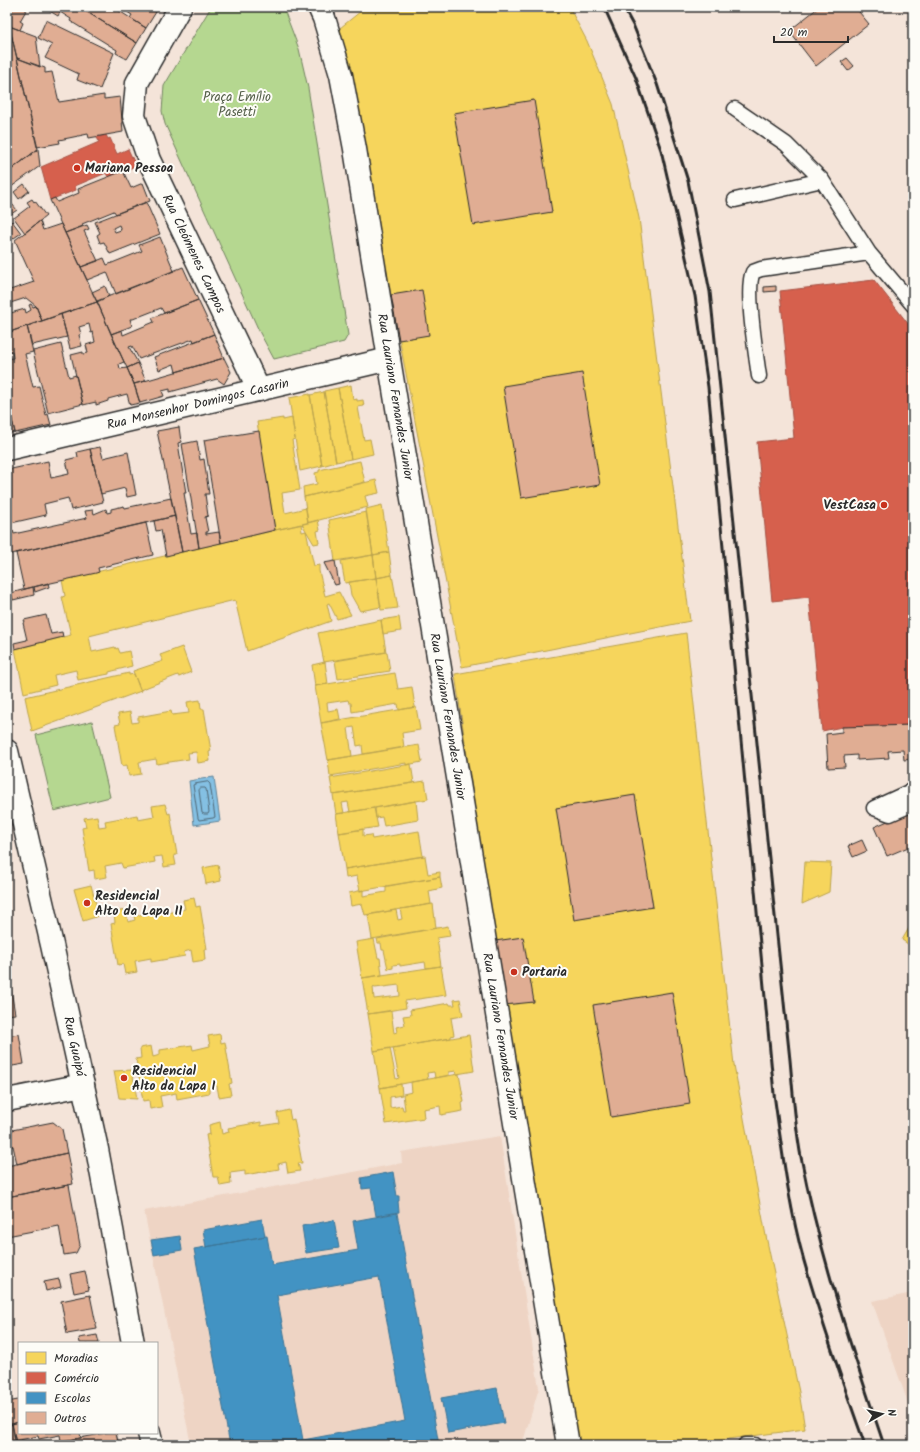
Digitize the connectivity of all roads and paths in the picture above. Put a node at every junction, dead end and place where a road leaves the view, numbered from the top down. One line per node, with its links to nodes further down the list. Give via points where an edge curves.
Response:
1 (180, 7): 10 (street, Rua Cleómenes Campos, via 137,83 134,116 149,160)
2 (319, 7): 8 (street, Rua Lauriano Fernandes Junior, via 341,75 357,157)
3 (734, 108): 4 (lane, via 786,144)
4 (822, 180): 5 (lane); 6 (lane)
5 (735, 200)
6 (869, 253): 7 (lane); 9 (lane, via 753,272 749,293)
7 (913, 305)
8 (389, 359): 10 (street, Rua Monsenhor Domingos Casarin); 19 (street, Rua Lauriano Fernandes Junior)
9 (759, 376)
10 (259, 390): 11 (street, Rua Monsenhor Domingos Casarin)
11 (7, 449)
12 (7, 751): 15 (street, Rua Guaipá)
13 (913, 790): 14 (lane, via 874,808 890,814)
14 (913, 804)
15 (83, 1085): 16 (street); 17 (street, Rua Guaipá)
16 (7, 1100)
17 (133, 1342)
18 (149, 1434): 20 (street)
19 (564, 1440)
20 (152, 1445)
21 (745, 1445): 22 (lane)
22 (755, 1445)

